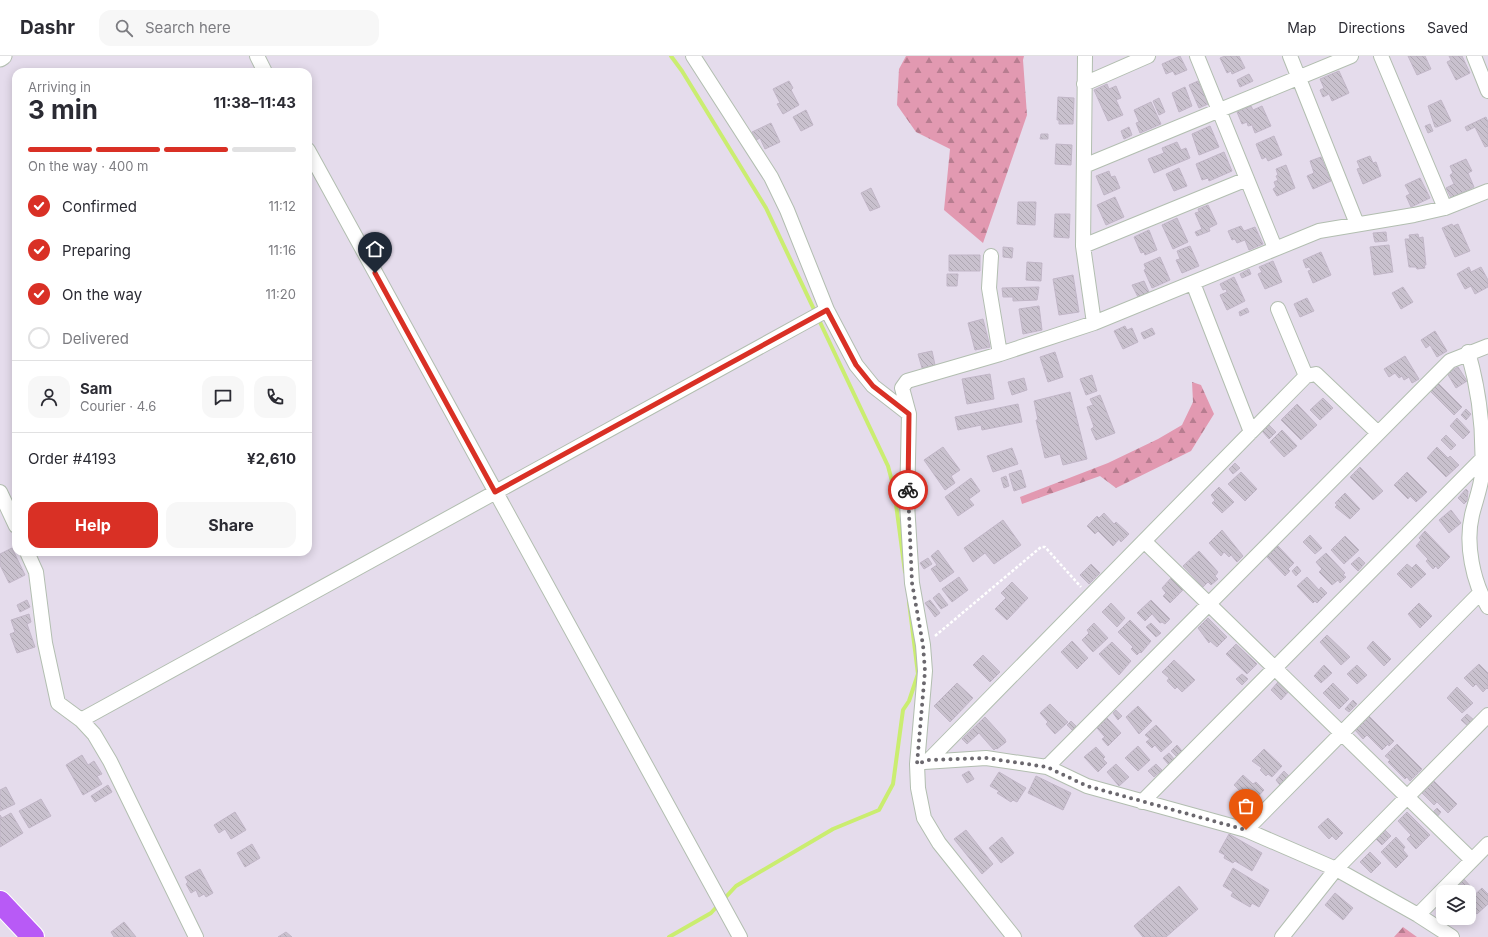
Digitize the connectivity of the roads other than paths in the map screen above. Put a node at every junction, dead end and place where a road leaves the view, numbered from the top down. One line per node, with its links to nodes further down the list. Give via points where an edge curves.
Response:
1 (3, 56): 11 (street)
2 (257, 56): 12 (street)
3 (693, 56): 28 (street, via 771,177)
4 (1085, 56): 14 (street)
5 (1148, 56): 14 (street)
6 (1197, 56): 16 (street)
7 (1290, 56): 13 (street)
8 (1351, 56): 13 (street)
9 (1382, 56): 21 (street)
10 (1474, 56): 15 (street)
11 (0, 58)
12 (263, 68)
13 (1299, 78): 16 (street); 22 (street)
14 (1084, 84): 18 (street)
15 (1488, 91)
16 (1219, 110): 18 (street); 19 (street)
17 (312, 157): 39 (street)
18 (1084, 166): 23 (street)
19 (1247, 179): 23 (street); 24 (street)
20 (1488, 191): 21 (street)
21 (1445, 208): 22 (street)
22 (1357, 224): 24 (street, via 1319,231)
23 (1083, 246): 29 (street)
24 (1275, 248): 26 (street)
25 (991, 256): 32 (street, via 989,288)
26 (1193, 283): 29 (street); 35 (street)
27 (1278, 309): 33 (street)
28 (827, 310): 34 (street, via 856,365 873,386); 39 (street)
29 (1094, 323): 32 (street)
30 (1488, 346): 31 (street)
31 (1468, 352): 36 (street, via 1450,361); 37 (street, via 1475,375)
32 (1000, 354): 34 (street, via 907,381 902,388)
33 (1306, 376): 35 (street); 36 (street, via 1316,374)
34 (909, 414): 50 (street, via 908,528 912,583 925,671)
35 (1251, 432): 41 (street)
36 (1378, 433): 44 (street)
37 (1482, 459): 43 (street, via 1482,475 1471,518 1470,538 1474,580); 46 (street)
38 (0, 492): 40 (street)
39 (495, 492): 48 (street); 62 (street)
40 (12, 518)
41 (1144, 541): 44 (street); 50 (street)
42 (29, 556): 48 (street, via 36,572 45,643 58,703)
43 (1480, 593): 45 (street); 49 (street)
44 (1209, 604): 46 (street); 51 (street)
45 (1488, 607)
46 (1275, 669): 49 (street); 53 (street)
47 (1488, 715): 52 (street)
48 (81, 720): 61 (street, via 94,734 110,761)
49 (1341, 733): 52 (street); 54 (street)
50 (923, 762): 51 (street, via 986,758); 63 (street, via 918,788 924,818 939,843)
51 (1047, 767): 53 (street, via 1087,786)
52 (1407, 797): 56 (street); 57 (street)
53 (1142, 802): 54 (street)
54 (1246, 830): 57 (street)
55 (1488, 844): 56 (street)
56 (1472, 860): 59 (street)
57 (1336, 869): 59 (street); 64 (street)
58 (0, 902): 60 (highway)
59 (1418, 915): 65 (street)
60 (33, 937)
61 (196, 937)
62 (740, 937)
63 (1014, 937)
64 (1282, 937)
65 (1452, 937)

